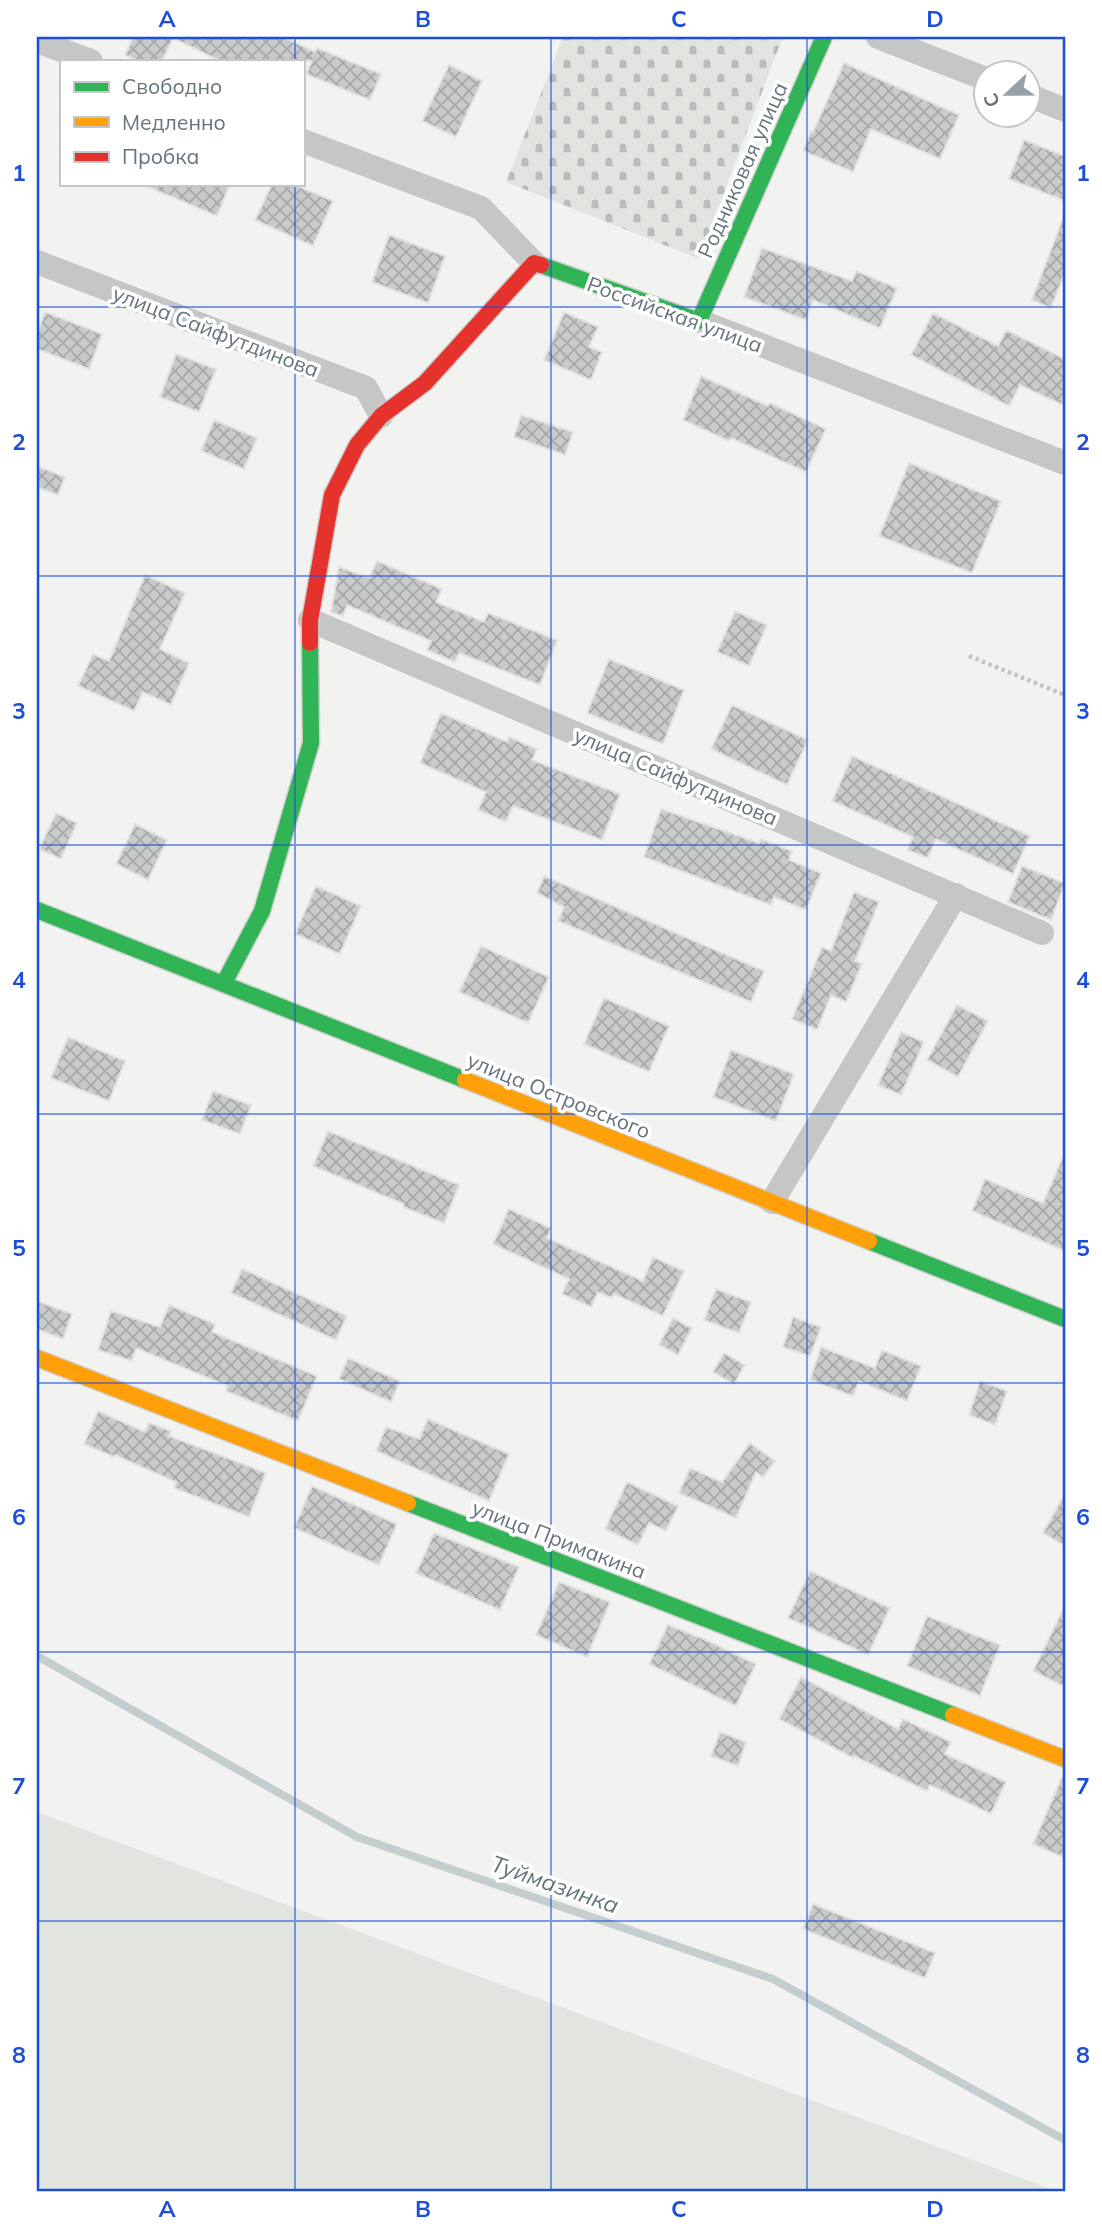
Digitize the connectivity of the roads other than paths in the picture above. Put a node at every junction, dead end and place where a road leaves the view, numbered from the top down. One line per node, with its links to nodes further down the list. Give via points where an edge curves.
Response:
1 (824, 37): 11 (street, Родниковая улица)
2 (878, 37): 5 (street)
3 (37, 41): 4 (street)
4 (88, 60)
5 (972, 74)
6 (1042, 101): 7 (street)
7 (1065, 110)
8 (304, 141): 10 (street, Российская улица, via 481,208)
9 (37, 262): 12 (street, улица Сайфутдинова, via 366,388)
10 (534, 263): 11 (street, Российская улица); 12 (street, via 425,383)
11 (699, 321): 13 (street, Российская улица)
12 (381, 415): 14 (street, via 357,445 332,495)
13 (1065, 463)
14 (310, 620): 15 (street, улица Сайфутдинова); 18 (street, via 312,743 261,911)
15 (956, 895): 17 (street, улица Сайфутдинова); 19 (street)
16 (37, 910): 18 (street, улица Островского)
17 (1042, 933)
18 (224, 983): 19 (street, улица Островского)
19 (772, 1202): 20 (street, улица Островского)
20 (1065, 1319)
21 (37, 1358): 22 (street, улица Примакина)
22 (1065, 1759)

